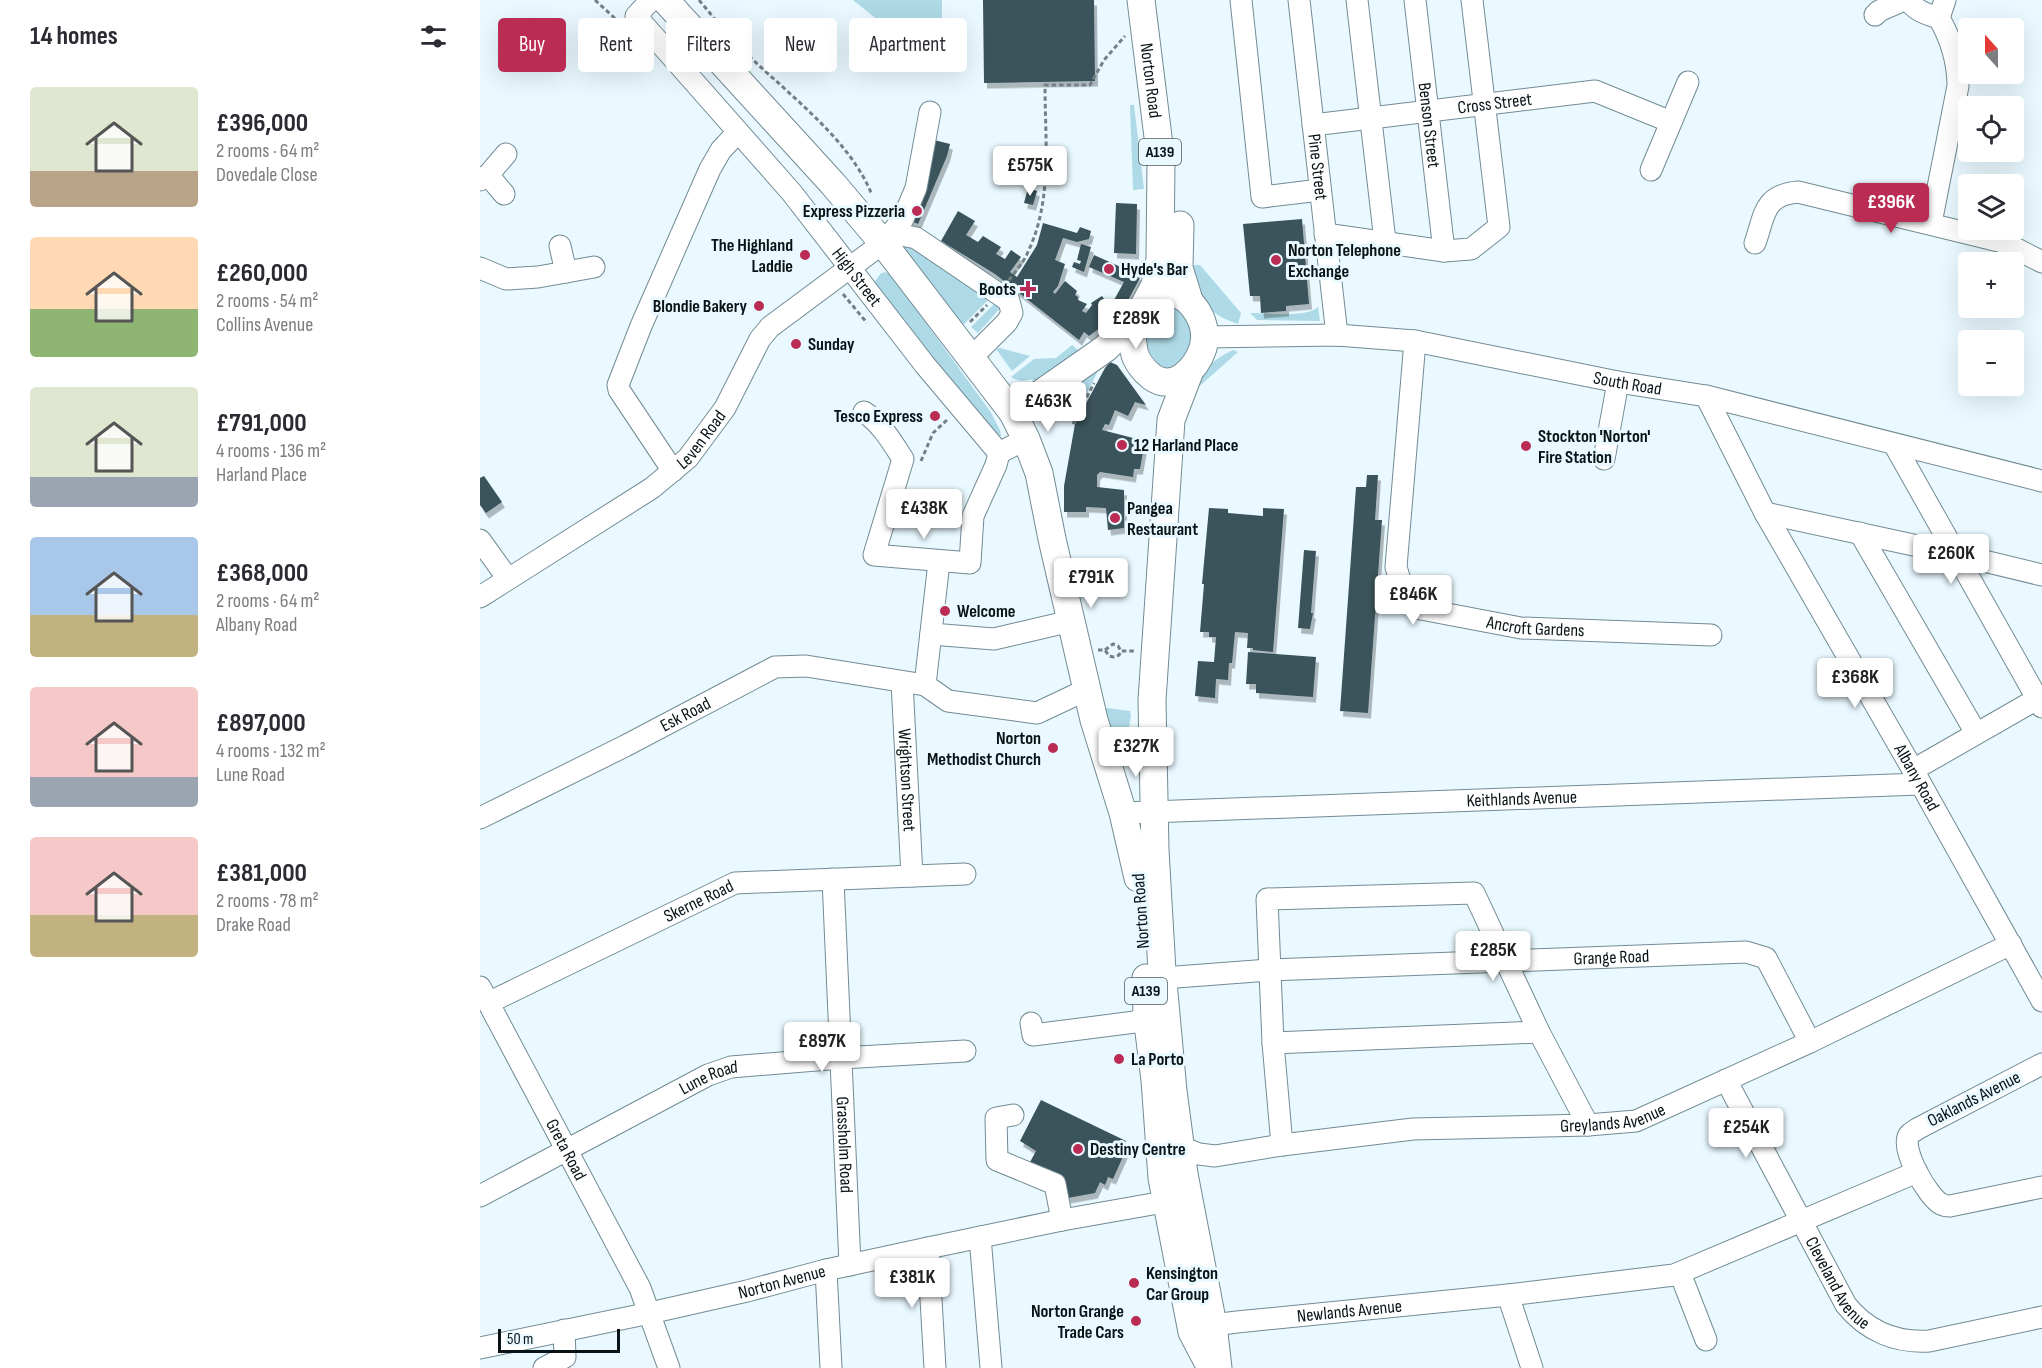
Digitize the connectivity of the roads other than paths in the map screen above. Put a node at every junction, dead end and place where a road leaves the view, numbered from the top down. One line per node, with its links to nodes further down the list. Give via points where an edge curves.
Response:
1 (651, 0): 20 (street, High Street, via 636,16)
2 (665, 0): 29 (main road)
3 (1142, 0): 39 (main road, Norton Road / A139, via 1161,161 1160,259 1155,285)
4 (1155, 0): 38 (main road, Norton Road / A139, via 1181,204 1179,268)
5 (1241, 0): 24 (street, via 1262,197)
6 (1299, 0): 19 (street, Pine Street)
7 (1357, 0): 17 (street)
8 (1415, 0): 15 (street, Benson Street)
9 (1472, 0): 14 (street)
10 (1906, 0): 11 (street, via 1923,14); 12 (street)
11 (1942, 9): 26 (street, via 1958,68 1958,86)
12 (1875, 15)
13 (1688, 82): 18 (street)
14 (1484, 104): 15 (street, Cross Street); 18 (street, Cross Street, via 1595,91); 32 (street, via 1499,226 1471,249)
15 (1427, 111): 17 (street, Cross Street); 32 (street, Benson Street)
16 (930, 112): 29 (street, via 916,188 903,219)
17 (1370, 118): 19 (street, Cross Street); 28 (street)
18 (1671, 122): 22 (street)
19 (1313, 125): 24 (street, Pine Street)
20 (738, 132): 36 (street, High Street, via 792,193); 57 (street, via 710,169 618,385)
21 (506, 154): 23 (street)
22 (1651, 171)
23 (484, 178): 25 (street)
24 (1320, 190): 27 (street, Pine Street)
25 (504, 194)
26 (1931, 223): 30 (street, via 1798,192 1784,193 1768,205); 33 (street, via 2003,242)
27 (1325, 234): 28 (street); 40 (street, Pine Street)
28 (1385, 241): 32 (street)
29 (883, 243): 36 (street, Leven Road); 43 (main road); 43 (street, via 902,235 916,238 1009,301 1012,313 1007,321)
30 (1755, 243)
31 (560, 246): 37 (street)
32 (1444, 251)
33 (2042, 262)
34 (594, 267): 37 (street)
35 (480, 268): 37 (street, via 506,279)
36 (849, 268): 55 (street, High Street); 57 (street, Leven Road, via 770,327 725,408 688,458)
37 (566, 272)
38 (1189, 300): 39 (main road, via 1178,293 1158,294); 41 (main road, A139, via 1201,321)
39 (1140, 311): 44 (main road); 45 (main road, A139, via 1132,337)
40 (1336, 335): 41 (street, South Road); 42 (street, South Road)
41 (1204, 337): 46 (main road, A139, via 1203,348)
42 (1415, 341): 48 (street, South Road); 69 (street, Ancroft Gardens, via 1396,567 1409,599 1422,609 1521,628)
43 (964, 348): 51 (main road)
44 (1106, 348): 45 (main road); 51 (main road)
45 (1135, 354): 47 (main road, A139)
46 (1189, 373): 47 (main road, via 1168,382); 52 (main road, Norton Road / A139)
47 (1155, 379): 52 (main road, Norton Road / A139)
48 (1618, 382): 49 (street, South Road); 56 (street)
49 (1706, 396): 54 (street, South Road); 59 (street, Albany Road)
50 (864, 412): 63 (street, via 873,418 903,459 874,555)
51 (1013, 413): 53 (main road)
52 (1171, 420): 76 (main road, Norton Road / A139, via 1152,700 1138,748)
53 (1026, 439): 55 (street); 67 (main road, via 1039,473)
54 (1894, 444): 58 (street, South Road); 62 (street)
55 (999, 453): 63 (street, via 973,516 970,563)
56 (1604, 459)
57 (673, 471): 65 (street, Leven Road)
58 (2042, 481)
59 (1765, 513): 60 (street); 75 (street, Albany Road)
60 (1860, 533): 62 (street); 74 (street)
61 (480, 540): 65 (street)
62 (1955, 554): 64 (street); 73 (street)
63 (939, 562): 68 (street)
64 (2042, 575)
65 (508, 579): 66 (street, Leven Road)
66 (480, 597)
67 (1071, 621): 68 (street, via 994,639); 72 (main road)
68 (931, 634): 71 (street)
69 (1718, 638)
70 (902, 682): 71 (street, Esk Road); 77 (street, Esk Road, via 806,666 775,667); 79 (street, Wrightson Street)
71 (925, 685): 72 (street, via 948,701 1036,713)
72 (1088, 689): 76 (main road, via 1094,720)
73 (2040, 703): 74 (street)
74 (1976, 733): 75 (street)
75 (1917, 777): 76 (street, Keithlands Avenue); 81 (street, Albany Road)
76 (1138, 812): 84 (main road, Norton Road / A139); 84 (main road, Norton Road / A139, via 1138,878)
77 (480, 818)
78 (966, 874): 79 (street, Skerne Road)
79 (912, 876): 80 (street, Skerne Road)
80 (833, 879): 85 (street, Skerne Road, via 735,883); 93 (street, Grassholm Road)
81 (2011, 944): 86 (street, Albany Road); 90 (street, Greylands Avenue)
82 (1507, 962): 83 (street, Grange Road); 83 (street, via 1474,893 1267,899); 89 (street); 90 (street, Grange Road, via 1746,952 1766,958)
83 (1269, 970): 84 (street, Grange Road); 91 (street)
84 (1154, 979): 87 (main road, Norton Road / A139); 99 (main road, Norton Road / A139)
85 (484, 995): 100 (street, Greta Road)
86 (2042, 1001)
87 (1147, 1016): 88 (street, via 1135,1022 1033,1035); 104 (main road, Norton Road / A139, via 1162,1178)
88 (1031, 1023)
89 (1539, 1032): 91 (street); 97 (street)
90 (1810, 1042): 95 (street, Greylands Avenue)
91 (1273, 1044): 98 (street)
92 (964, 1051): 93 (street, Lune Road)
93 (841, 1058): 100 (street, Lune Road, via 731,1067 708,1075); 109 (street, Grassholm Road)
94 (2042, 1064): 101 (street, Oaklands Avenue, via 1909,1135 1909,1155)
95 (1726, 1080): 97 (street, Greylands Avenue, via 1636,1121); 106 (street, Cleveland Avenue)
96 (1013, 1115): 105 (street, via 996,1118 997,1160 1054,1184)
97 (1588, 1125): 98 (street, Greylands Avenue, via 1413,1130)
98 (1282, 1145): 99 (street, Greylands Avenue, via 1215,1156)
99 (1181, 1147): 104 (main road, Norton Road / A139)
100 (566, 1152): 103 (street, Lune Road); 113 (street, Greta Road)
101 (1917, 1172): 102 (street, via 1935,1199 1950,1206); 106 (street, Newlands Avenue)
102 (2042, 1187)
103 (480, 1196)
104 (1177, 1199): 105 (street, Norton Avenue); 115 (main road, Norton Road / A139)
105 (1062, 1220): 107 (street, Norton Avenue)
106 (1801, 1220): 111 (street, Newlands Avenue); 114 (street, Cleveland Avenue, via 1846,1305 1856,1317 1884,1335 1913,1342 1929,1341)
107 (980, 1237): 108 (street, Norton Avenue); 123 (street)
108 (928, 1248): 109 (street, Norton Avenue); 122 (street)
109 (850, 1265): 110 (street, Norton Avenue)
110 (826, 1270): 113 (street, Norton Avenue); 121 (street)
111 (1680, 1273): 112 (street, Newlands Avenue); 117 (street)
112 (1508, 1295): 115 (street, Newlands Avenue); 126 (street)
113 (650, 1313): 116 (street, Norton Avenue); 120 (street, Greta Road)
114 (2042, 1317)
115 (1202, 1329): 124 (main road, Norton Road / A139); 125 (main road, Norton Road / A139)
116 (564, 1330): 118 (street, Norton Avenue); 119 (street, via 565,1357)
117 (1706, 1340)
118 (480, 1348)
119 (544, 1368)
120 (669, 1368)
121 (831, 1368)
122 (935, 1368)
123 (991, 1368)
124 (1211, 1368)
125 (1218, 1368)
126 (1532, 1368)

